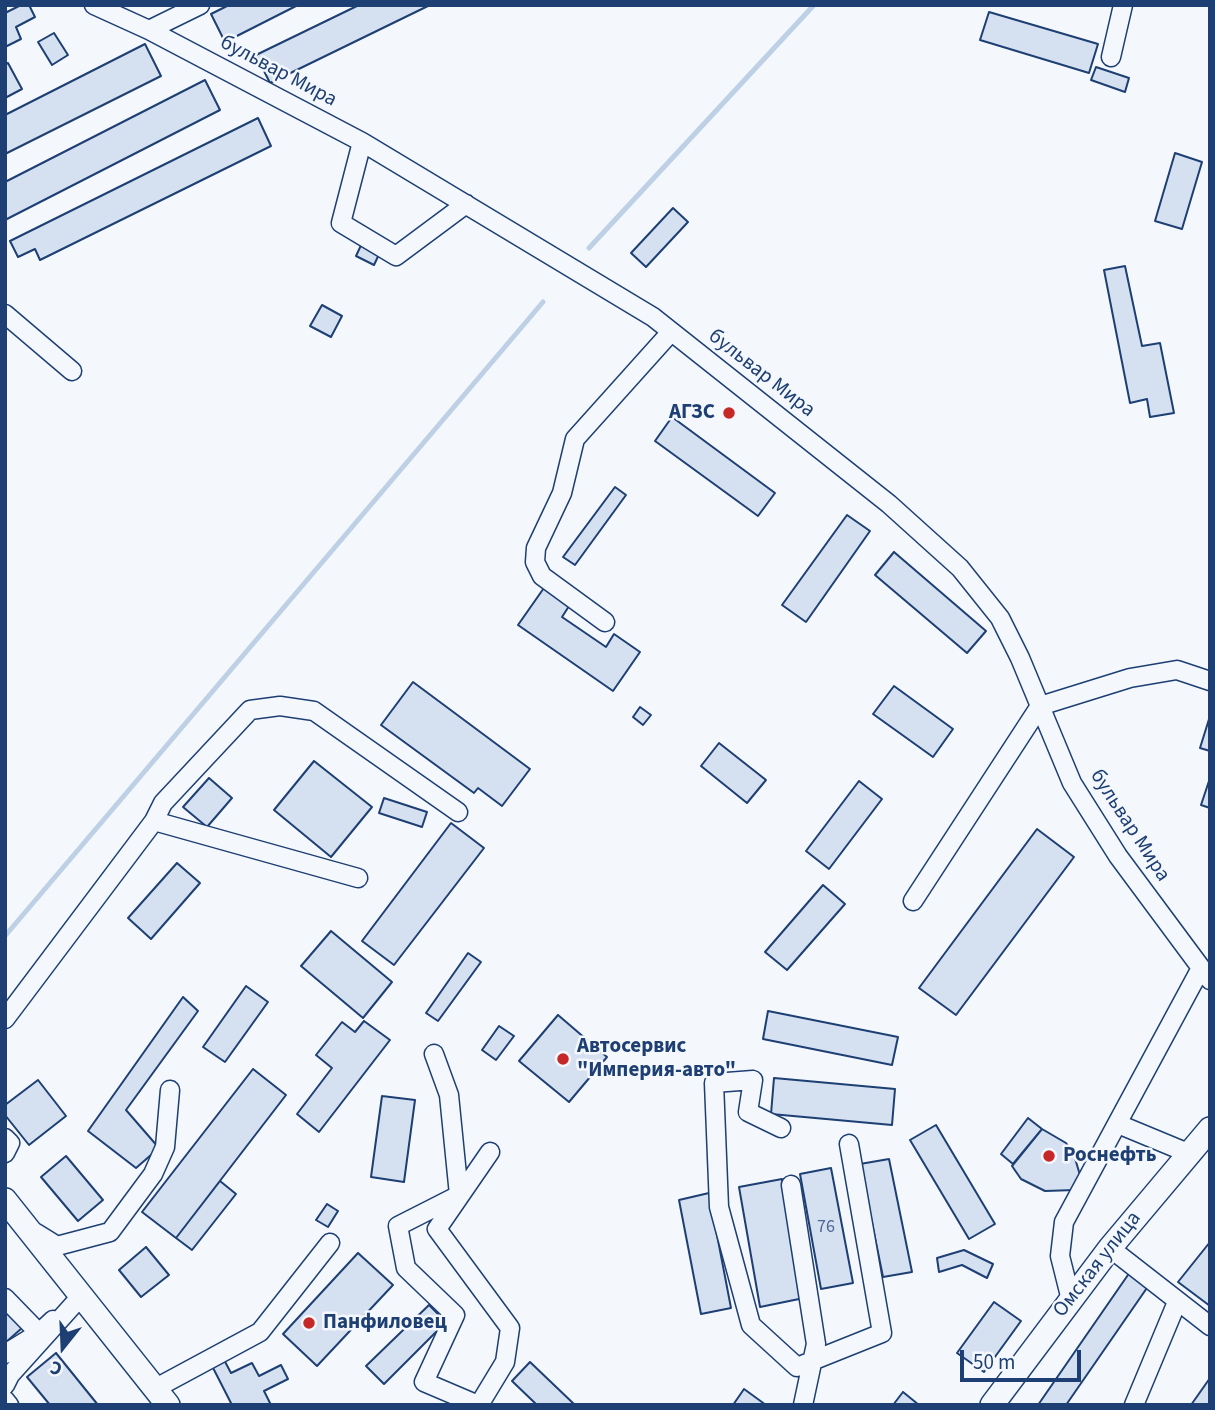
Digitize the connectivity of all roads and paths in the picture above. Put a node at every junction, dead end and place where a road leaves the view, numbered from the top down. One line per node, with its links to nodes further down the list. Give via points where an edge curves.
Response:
1 (94, 5): 4 (street, бульвар Мира)
2 (200, 5): 4 (street)
3 (1123, 5): 5 (street)
4 (149, 30): 6 (street, бульвар Мира)
5 (1111, 57)
6 (362, 142): 7 (street, бульвар Мира); 7 (street, via 341,223 352,230 396,256)
7 (466, 204): 9 (street, бульвар Мира)
8 (5, 314): 10 (street)
9 (671, 332): 11 (street, via 575,439 562,493 536,548 535,562 542,576); 13 (street, бульвар Мира, via 960,568 1000,618)
10 (72, 371)
11 (605, 622)
12 (1210, 681): 13 (street, via 1177,670 1130,678)
13 (1040, 706): 17 (street); 18 (street, бульвар Мира, via 1072,783 1118,856)
14 (458, 812): 15 (street, via 314,711 280,706 250,710 163,803)
15 (154, 821): 16 (street); 19 (street)
16 (358, 878)
17 (913, 901)
18 (1205, 974): 22 (street)
19 (5, 1019)
20 (435, 1054): 31 (street, via 449,1095)
21 (170, 1090): 33 (street, via 165,1147 153,1174 110,1232 57,1246)
22 (1118, 1124): 29 (street); 38 (street, via 1064,1222 1060,1256)
23 (780, 1128): 43 (street, via 748,1112 753,1080 714,1083 719,1207 751,1325 797,1367)
24 (1210, 1129): 29 (main road, Омская улица)
25 (5, 1138): 28 (street, via 10,1143)
26 (849, 1144): 43 (street, via 882,1333)
27 (491, 1152): 31 (street)
28 (5, 1153)
29 (1188, 1153): 35 (main road, Омская улица)
30 (791, 1185): 43 (street, via 817,1344)
31 (459, 1195): 48 (street, via 437,1229 510,1328 505,1362); 48 (street, via 398,1226 406,1268 455,1315 424,1382)
32 (5, 1200): 33 (main road)
33 (30, 1229): 36 (main road)
34 (330, 1243): 45 (street, via 260,1332)
35 (1110, 1248): 38 (main road, Омская улица); 39 (street)
36 (82, 1295): 41 (street); 44 (street); 45 (main road)
37 (5, 1298): 41 (street)
38 (1071, 1300): 50 (main road, Омская улица)
39 (1177, 1301): 40 (street); 51 (street)
40 (1210, 1326)
41 (39, 1332): 42 (street)
42 (5, 1354)
43 (813, 1361): 49 (street)
44 (5, 1385)
45 (162, 1396)
46 (5, 1400): 47 (street)
47 (9, 1405)
48 (479, 1405)
49 (803, 1405)
50 (992, 1405)
51 (1134, 1405)

